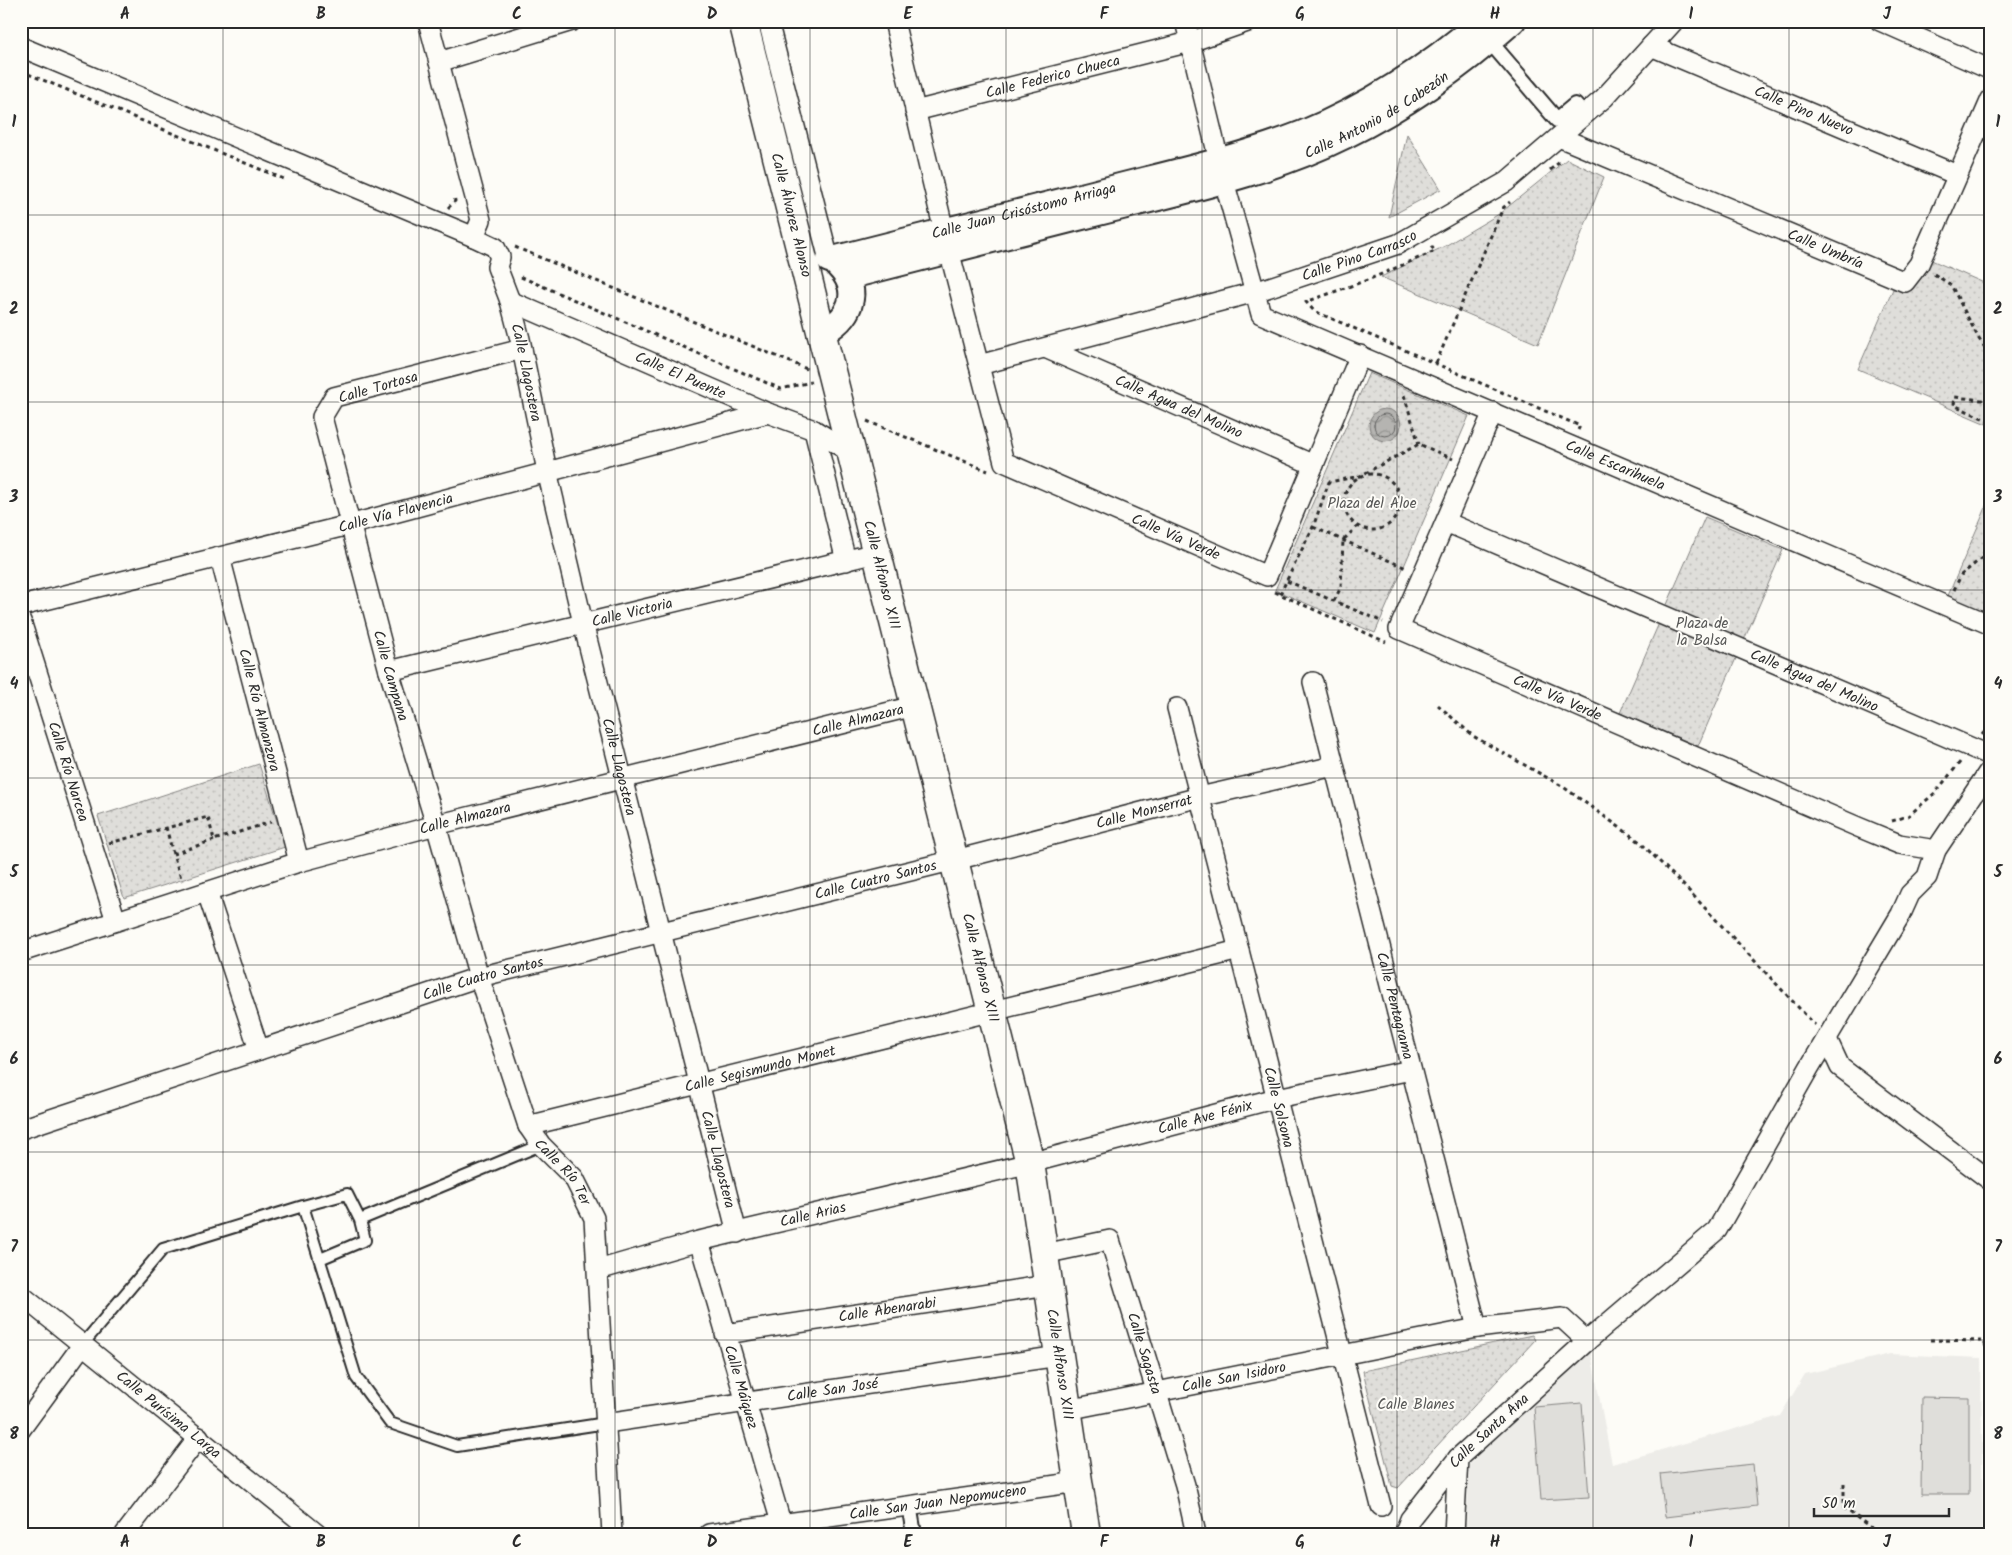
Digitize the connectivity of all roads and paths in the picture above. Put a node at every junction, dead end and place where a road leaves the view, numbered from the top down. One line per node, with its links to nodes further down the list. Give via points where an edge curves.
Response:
1 (428, 21): 15 (street)
2 (572, 21): 15 (street)
3 (743, 21): 29 (main road, Calle Álvarez Alonso)
4 (768, 21): 30 (street, Calle Álvarez Alonso)
5 (894, 21): 18 (street)
6 (1185, 21): 12 (street)
7 (1250, 21): 12 (street, Calle Federico Chueca)
8 (1513, 21): 11 (street, Calle Antonio de Cabezón)
9 (1674, 21): 13 (street, Calle Pino Carrasco)
10 (1880, 21): 16 (street)
11 (1480, 27): 19 (street, via 1557,120 1575,105); 22 (street, Calle Antonio de Cabezón, via 1366,103)
12 (1190, 42): 18 (street, Calle Federico Chueca); 22 (street)
13 (1651, 46): 19 (street, Calle Pino Carrasco); 24 (street, Calle Pino Nuevo)
14 (21, 47): 26 (street)
15 (439, 62): 26 (street, via 481,220)
16 (1991, 70)
17 (1991, 99): 24 (street, Calle Umbría)
18 (915, 111): 27 (street)
19 (1584, 116): 20 (street, Calle Pino Carrasco)
20 (1559, 137): 31 (street, Calle Umbría, via 1905,282); 33 (street, Calle Pino Carrasco, via 1506,182 1398,244)
21 (1567, 155): 23 (path)
22 (1222, 171): 27 (street, Calle Juan Crisóstomo Arriaga); 33 (street)
23 (1549, 171)
24 (1957, 175): 31 (street, Calle Umbría)
25 (1510, 202): 42 (path, via 1503,208)
26 (474, 237): 34 (street, Calle Llagostera, via 498,251 497,267)
27 (947, 241): 30 (street, Calle Juan Crisóstomo Arriaga); 32 (street, Calle Juan Crisóstomo Arriaga); 40 (street)
28 (513, 246): 41 (path)
29 (802, 257): 30 (street, via 817,256); 35 (main road, Calle Álvarez Alonso)
30 (829, 260): 32 (street, via 839,266)
31 (1918, 264): 39 (path, via 1951,285)
32 (846, 277): 35 (street, via 851,294 848,310 839,323)
33 (1255, 292): 36 (street, Calle Pino Carrasco); 38 (street, Calle Escarihuela, via 1261,314)
34 (510, 300): 37 (street, Calle Llagostera); 46 (street, Calle El Puente)
35 (820, 334): 44 (main road, Calle Álvarez Alonso)
36 (1045, 348): 40 (street, Calle Pino Carrasco); 51 (street, Calle Agua del Molino)
37 (522, 349): 52 (street, Calle Llagostera); 55 (street, Calle Tortosa, via 334,397 322,417)
38 (1360, 355): 42 (street, Calle Escarihuela); 51 (street, Calle Vía Verde)
39 (1991, 356)
40 (979, 366): 51 (street, Calle Vía Verde, via 1004,462 1268,576)
41 (809, 370)
42 (1427, 384): 45 (street, Calle Escarihuela); 49 (path, via 1421,396 1408,386 1404,395)
43 (1991, 401): 47 (path, via 1955,397 1954,405)
44 (839, 408): 50 (main road, Calle Alfonso XIII)
45 (1493, 412): 54 (street, Calle Vía Verde); 70 (street, Calle Escarihuela)
46 (768, 413): 48 (street, Calle El Puente); 52 (street, Calle Vía Flavencia)
47 (1991, 422)
48 (814, 430): 50 (street, Calle El Puente); 61 (street)
49 (1419, 444)
50 (850, 452): 59 (main road, Calle Alfonso XIII)
51 (1314, 465)
52 (547, 471): 55 (street, Calle Vía Flavencia); 69 (street, Calle Llagostera)
53 (1991, 505): 64 (path, via 1988,512 1990,537 1983,557 1961,575)
54 (1446, 522): 62 (street, Calle Vía Verde); 77 (street, Calle Agua del Molino)
55 (349, 525): 60 (street, Calle Vía Flavencia); 71 (street, Calle Campana)
56 (1358, 526): 56 (path, via 1378,529 1395,517 1400,497 1388,479 1370,474 1360,476 1347,489 1344,506 1350,520); 58 (path)
57 (1313, 527): 58 (path)
58 (1343, 540): 62 (path); 65 (path, via 1341,587)
59 (876, 553): 61 (street, Calle Victoria); 74 (main road, Calle Alfonso XIII)
60 (220, 557): 66 (street, Calle Vía Flavencia); 83 (street, Calle Río Almanzora)
61 (846, 561): 69 (street, Calle Victoria)
62 (1422, 576): 89 (street, Calle Vía Verde, via 1399,629 1866,831 1899,844)
63 (1287, 581): 65 (path)
64 (1953, 593)
65 (1334, 601): 67 (path, via 1385,623)
66 (21, 606)
67 (1389, 614)
68 (21, 621): 88 (street, Calle Río Narcea)
69 (583, 623): 71 (street, Calle Victoria); 81 (street, Calle Llagostera)
70 (1991, 625)
71 (388, 670): 85 (street, Calle Campana)
72 (1313, 682): 79 (street, Calle Pentagrama)
73 (1438, 705): 101 (path, via 1473,736 1562,786 1640,842)
74 (914, 706): 81 (street, Calle Almazara); 91 (main road, Calle Alfonso XIII)
75 (1177, 708): 82 (street, Calle Solsona)
76 (1991, 723): 77 (path)
77 (1972, 748): 78 (street, Calle Agua del Molino); 84 (path, via 1935,793 1908,816)
78 (1991, 756)
79 (1334, 766): 82 (street, Calle Monserrat); 105 (street, Calle Pentagrama)
80 (1991, 768): 89 (street)
81 (622, 780): 85 (street, Calle Almazara); 96 (street, Calle Llagostera)
82 (1200, 797): 91 (street, Calle Monserrat); 97 (street, Calle Solsona)
83 (286, 814): 87 (path); 92 (street, Calle Río Almanzora)
84 (1890, 821)
85 (436, 825): 92 (street, Calle Almazara); 99 (street, Calle Río Ter)
86 (166, 827): 87 (path, via 208,817); 88 (path); 90 (path)
87 (214, 840): 90 (path)
88 (92, 848): 95 (street, Calle Río Narcea)
89 (1936, 850): 101 (street, Calle Santa Ana, via 1927,876 1910,894)
90 (173, 854): 94 (path)
91 (953, 860): 96 (street, Calle Cuatro Santos); 100 (main road, Calle Alfonso XIII)
92 (300, 862): 93 (street, Calle Almazara)
93 (207, 892): 94 (street, Calle Almazara); 102 (street)
94 (188, 898): 95 (street, Calle Almazara)
95 (116, 921): 98 (street, Calle Almazara)
96 (662, 931): 99 (street, Calle Cuatro Santos); 106 (street, Calle Llagostera)
97 (1239, 950): 100 (street, Calle Segismundo Monet); 107 (street, Calle Solsona)
98 (21, 952)
99 (479, 977): 102 (street, Calle Cuatro Santos); 108 (street, Calle Río Ter)
100 (991, 1010): 106 (street, Calle Segismundo Monet); 111 (main road, Calle Alfonso XIII)
101 (1827, 1038): 103 (street); 104 (street, Calle Santa Ana)
102 (259, 1050): 109 (street, Calle Cuatro Santos)
103 (1840, 1067): 104 (street); 112 (street)
104 (1809, 1068): 125 (street, Calle Santa Ana, via 1717,1230)
105 (1412, 1070): 107 (street, Calle Ave Fénix); 122 (street, Calle Pentagrama)
106 (700, 1083): 108 (street, Calle Segismundo Monet); 115 (street, Calle Llagostera)
107 (1277, 1098): 111 (street, Calle Ave Fénix); 127 (street, Calle Solsona)
108 (528, 1126): 110 (street, Calle Río Ter)
109 (21, 1129)
110 (541, 1145): 114 (lane); 119 (street, Calle Río Ter, via 574,1178 594,1218)
111 (1030, 1163): 115 (street, Calle Arias); 117 (main road, Calle Alfonso XIII)
112 (1991, 1181)
113 (303, 1206): 114 (lane, via 347,1194); 118 (lane); 126 (lane, via 163,1249)
114 (360, 1220): 118 (lane, via 365,1240)
115 (737, 1232): 116 (street, Calle Arias)
116 (699, 1241): 119 (street, Calle Arias); 123 (street, Calle Máiquez)
117 (1044, 1254): 120 (main road, Calle Alfonso XIII); 129 (street, Calle Sagasta, via 1110,1240)
118 (320, 1258): 132 (lane, via 356,1376 390,1423 457,1446)
119 (598, 1270): 132 (street, Calle Río Ter)
120 (1048, 1285): 123 (street, Calle Abenarabi); 128 (main road, Calle Alfonso XIII)
121 (21, 1295): 126 (street, Calle Purísima Larga)
122 (1477, 1328): 125 (street, via 1562,1318); 127 (street)
123 (725, 1334): 130 (street, Calle Máiquez)
124 (1930, 1340): 135 (path, via 1984,1341 1989,1356)
125 (1587, 1341): 136 (street, Calle Santa Ana)
126 (83, 1344): 133 (street); 134 (street, Calle Purísima Larga)
127 (1342, 1354): 129 (street, Calle San Isidoro); 140 (street, Calle Solsona)
128 (1059, 1356): 130 (street, Calle San José); 131 (main road, Calle Alfonso XIII)
129 (1158, 1393): 131 (street, Calle San Isidoro); 149 (street, Calle Sagasta)
130 (745, 1402): 132 (street, Calle San José); 141 (street, Calle Máiquez)
131 (1067, 1410): 137 (main road, Calle Alfonso XIII)
132 (606, 1423): 145 (street, Calle Río Ter)
133 (21, 1429)
134 (198, 1437): 143 (street); 144 (street, Calle Purísima Larga)
135 (1991, 1446)
136 (1458, 1458): 150 (street, Calle Santa Ana, via 1410,1519); 151 (street)
137 (1078, 1482): 139 (street, Calle San Juan Nepomuceno); 148 (main road, Calle Alfonso XIII)
138 (1844, 1483): 142 (path, via 1844,1508)
139 (909, 1505): 141 (street, Calle San Juan Nepomuceno); 147 (street)
140 (1381, 1506)
141 (782, 1528): 146 (street, Calle San Juan Nepomuceno)
142 (1876, 1533): 152 (path)
143 (124, 1534)
144 (317, 1534)
145 (612, 1534)
146 (709, 1534)
147 (914, 1534)
148 (1086, 1534)
149 (1196, 1534)
150 (1404, 1534)
151 (1454, 1534)
152 (1986, 1534)

